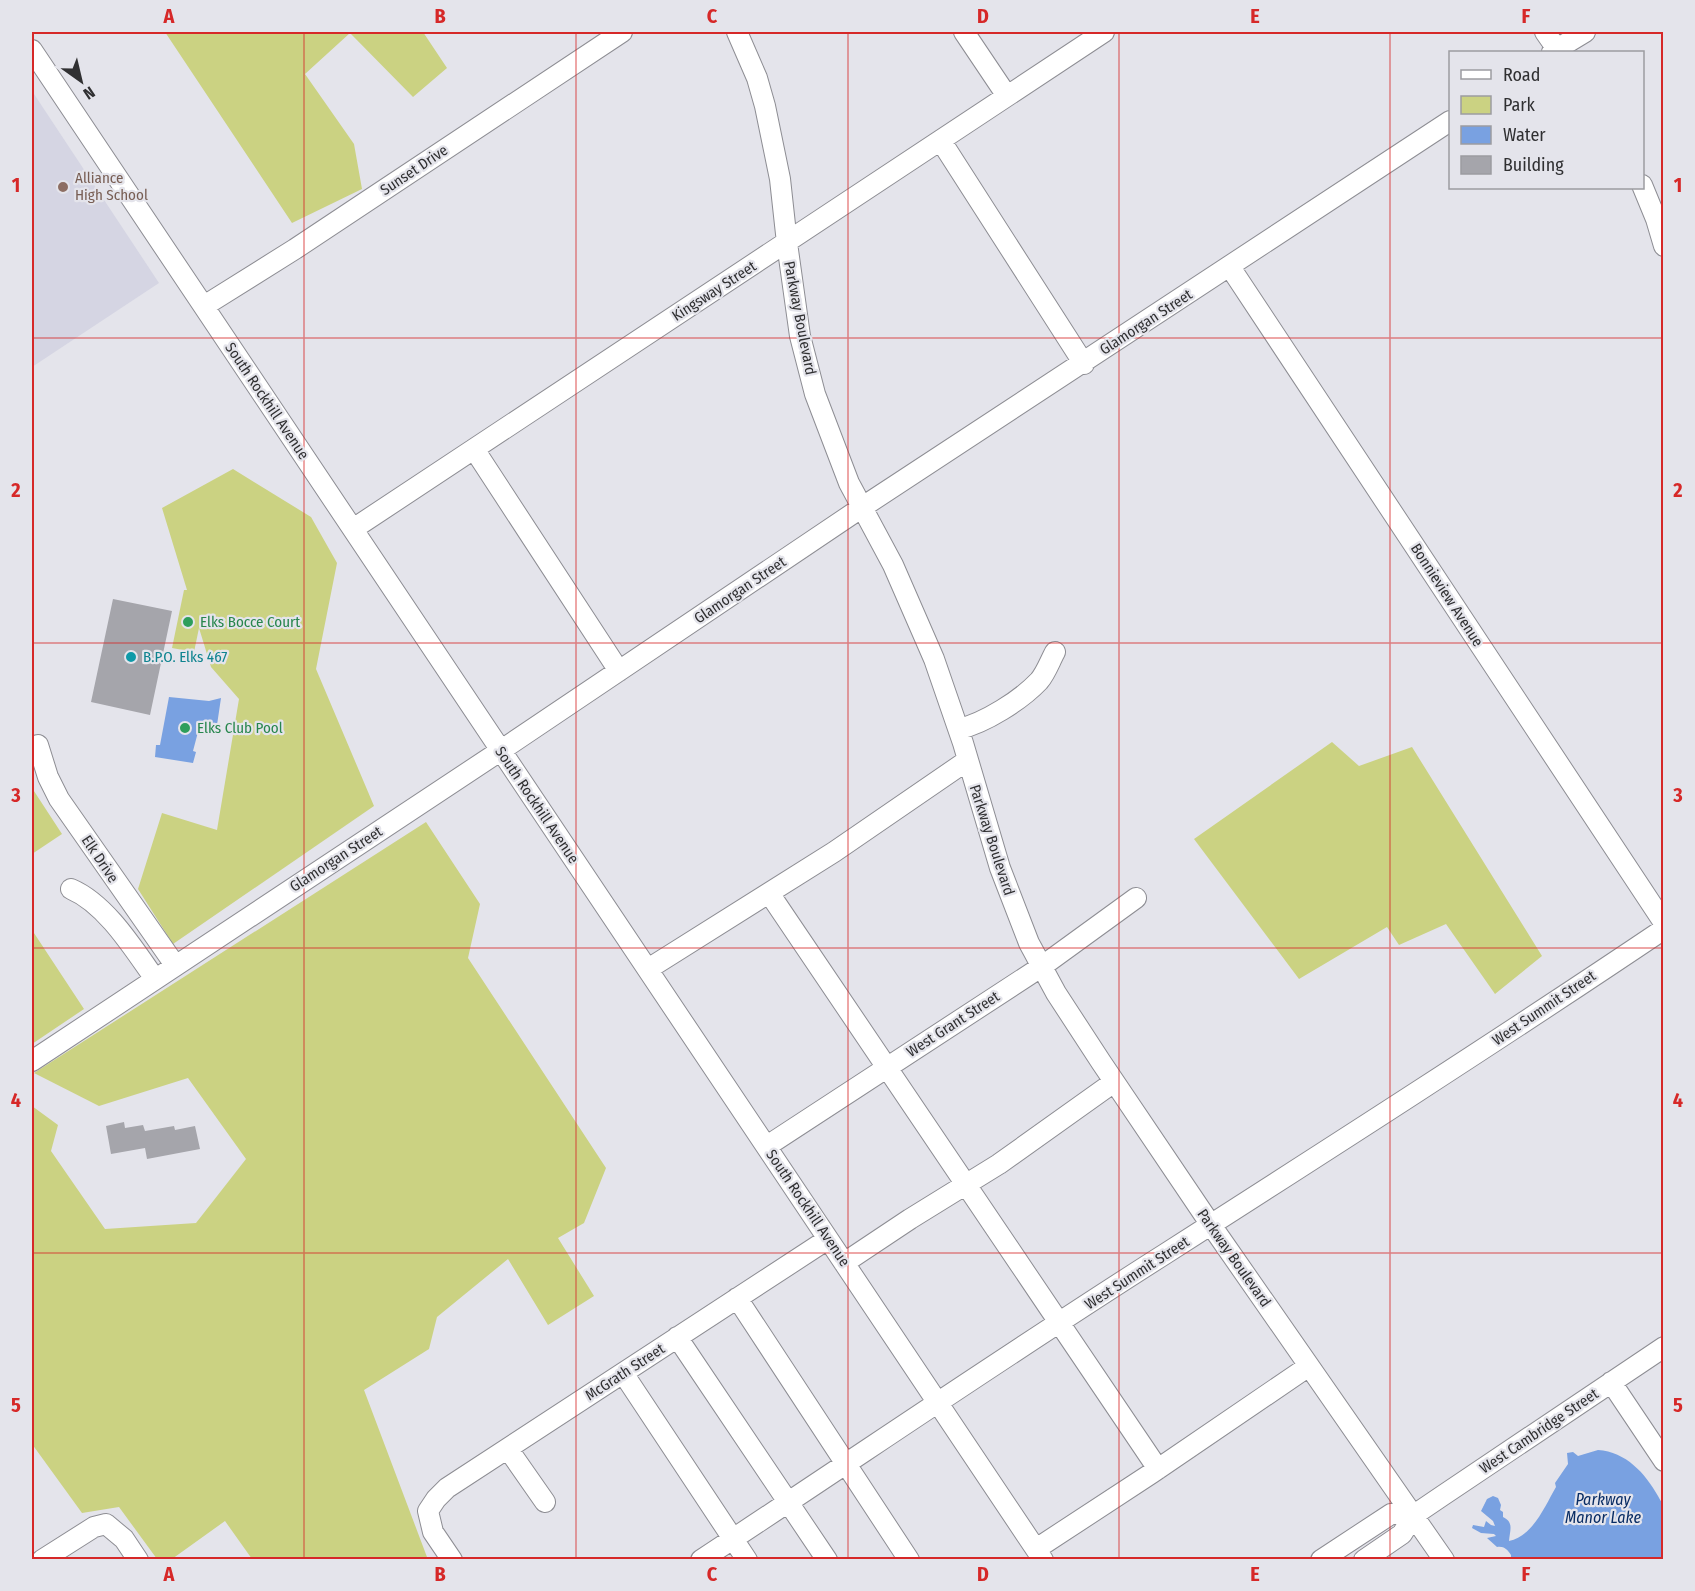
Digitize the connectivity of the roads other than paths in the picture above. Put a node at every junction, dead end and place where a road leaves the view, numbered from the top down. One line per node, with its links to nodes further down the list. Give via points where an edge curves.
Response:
1 (622, 32): 17 (street, Sunset Drive)
2 (737, 32): 14 (street, Parkway Boulevard, via 765,106 780,179)
3 (964, 32): 10 (street)
4 (1104, 32): 10 (street, Kingsway Street)
5 (1545, 32): 8 (street)
6 (1585, 32): 9 (street)
7 (32, 50): 17 (street, South Rockhill Avenue)
8 (1555, 51)
9 (1557, 51)
10 (1007, 96): 12 (street, Kingsway Street)
11 (1449, 122): 16 (street, Glamorgan Street)
12 (941, 141): 14 (street, Kingsway Street); 18 (street)
13 (1644, 189): 15 (street)
14 (787, 243): 19 (street, Kingsway Street); 20 (street, Parkway Boulevard, via 800,336 815,394)
15 (1664, 246)
16 (1230, 267): 18 (street, Glamorgan Street); 31 (street, Bonnieview Avenue)
17 (204, 306): 21 (street, South Rockhill Avenue)
18 (1084, 364): 20 (street, Glamorgan Street)
19 (474, 449): 21 (street, Kingsway Street); 23 (street)
20 (861, 508): 23 (street, Glamorgan Street); 24 (street, Parkway Boulevard, via 893,565)
21 (353, 529): 26 (street, South Rockhill Avenue)
22 (1055, 652): 24 (street, via 1033,686 975,725)
23 (620, 670): 26 (street, Glamorgan Street)
24 (959, 729): 27 (street, Parkway Boulevard)
25 (38, 745): 33 (street, Elk Drive, via 59,799)
26 (500, 751): 33 (street, Glamorgan Street); 35 (street, South Rockhill Avenue)
27 (968, 760): 29 (street); 34 (street, Parkway Boulevard, via 1002,874)
28 (70, 889): 36 (street, via 82,894 106,916)
29 (769, 893): 35 (street); 38 (street)
30 (1136, 898): 34 (street, West Grant Street)
31 (1664, 923)
32 (1664, 929): 42 (street, West Summit Street)
33 (175, 966): 36 (street, Glamorgan Street)
34 (1041, 967): 38 (street, West Grant Street); 39 (street, Parkway Boulevard)
35 (648, 969): 40 (street, South Rockhill Avenue)
36 (155, 979): 37 (street, Glamorgan Street)
37 (32, 1061)
38 (887, 1067): 40 (street, West Grant Street); 41 (street)
39 (1114, 1082): 41 (street); 42 (street, Parkway Boulevard)
40 (767, 1146): 43 (street, South Rockhill Avenue)
41 (965, 1185): 44 (street); 46 (street)
42 (1211, 1225): 46 (street, West Summit Street); 49 (street, Parkway Boulevard)
43 (828, 1239): 44 (street, South Rockhill Avenue); 45 (street, McGrath Street)
44 (844, 1263): 52 (street, South Rockhill Avenue)
45 (737, 1298): 47 (street, McGrath Street); 55 (street)
46 (1060, 1323): 52 (street, West Summit Street); 56 (street)
47 (677, 1337): 50 (street, McGrath Street); 58 (street)
48 (1664, 1347): 51 (street, West Cambridge Street)
49 (1309, 1366): 56 (street); 59 (street, Parkway Boulevard)
50 (623, 1373): 53 (street, McGrath Street); 60 (street)
51 (1611, 1382): 54 (street); 59 (street, West Cambridge Street)
52 (938, 1403): 55 (street, West Summit Street); 61 (street, South Rockhill Avenue)
53 (508, 1449): 57 (street); 64 (street, McGrath Street, via 447,1488 428,1511 433,1532)
54 (1664, 1461)
55 (847, 1464): 58 (street, West Summit Street); 68 (street)
56 (1158, 1469): 61 (street)
57 (545, 1502)
58 (788, 1502): 60 (street, West Summit Street); 67 (street)
59 (1414, 1515): 69 (street, West Cambridge Street, via 1391,1514); 70 (street, West Cambridge Street, via 1402,1534); 71 (street, Parkway Boulevard)
60 (733, 1539): 65 (street, West Summit Street); 66 (street)
61 (1039, 1554)
62 (42, 1560): 63 (street, via 94,1527 106,1524 124,1539)
63 (138, 1560)
64 (452, 1560)
65 (701, 1560)
66 (747, 1560)
67 (827, 1560)
68 (909, 1560)
69 (1321, 1560)
70 (1364, 1560)
71 (1444, 1560)

